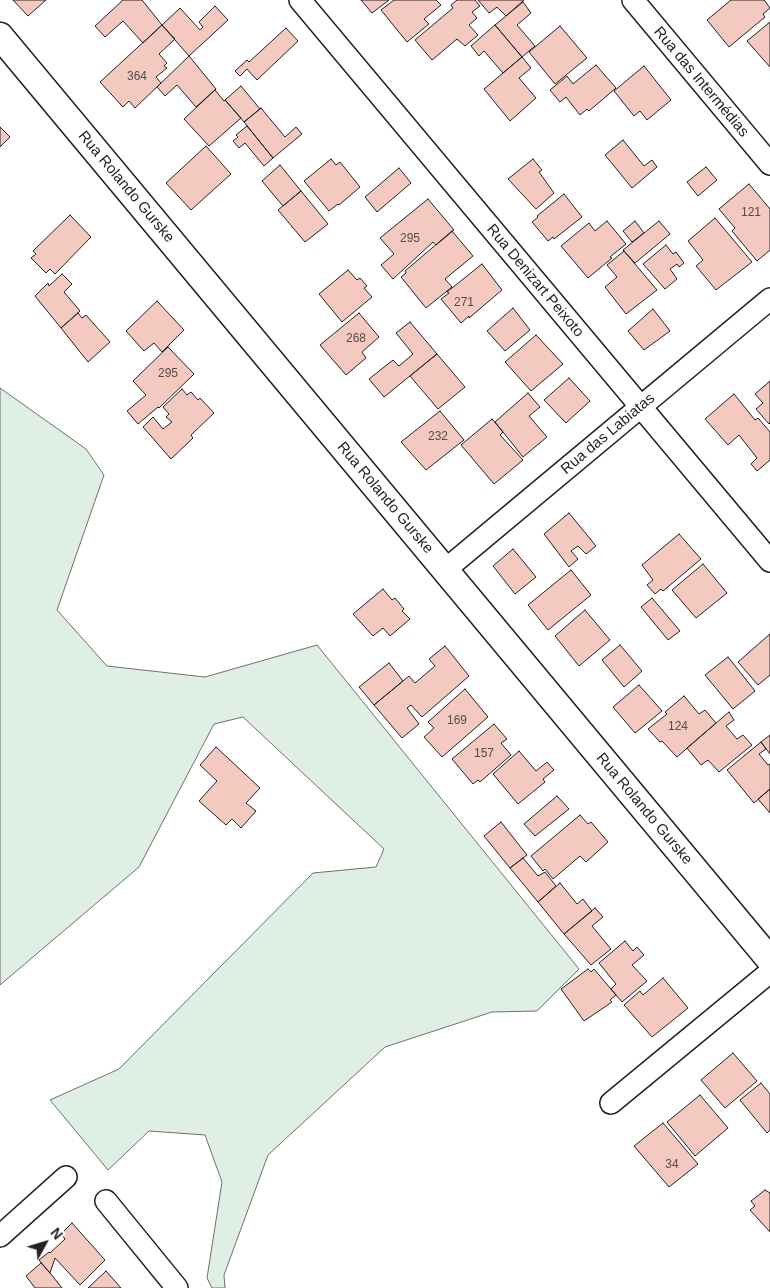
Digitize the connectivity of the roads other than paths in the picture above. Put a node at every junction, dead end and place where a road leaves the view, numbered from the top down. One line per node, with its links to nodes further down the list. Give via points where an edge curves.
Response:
1 (300, 0): 6 (street, Rua Denizart Peixoto)
2 (633, 0): 4 (street, Rua das Intermédias)
3 (0, 36): 8 (street, Rua Rolando Gurske)
4 (770, 164)
5 (770, 299): 6 (street, Rua das Labiatas)
6 (641, 407): 7 (street, Rua Denizart Peixoto); 8 (street, Rua das Labiatas)
7 (770, 561)
8 (445, 570): 9 (street, Rua Rolando Gurske)
9 (770, 960)
10 (770, 972): 11 (street)
11 (611, 1103)
12 (66, 1177): 14 (street)
13 (106, 1201): 15 (street)
14 (0, 1236)
15 (177, 1288)

